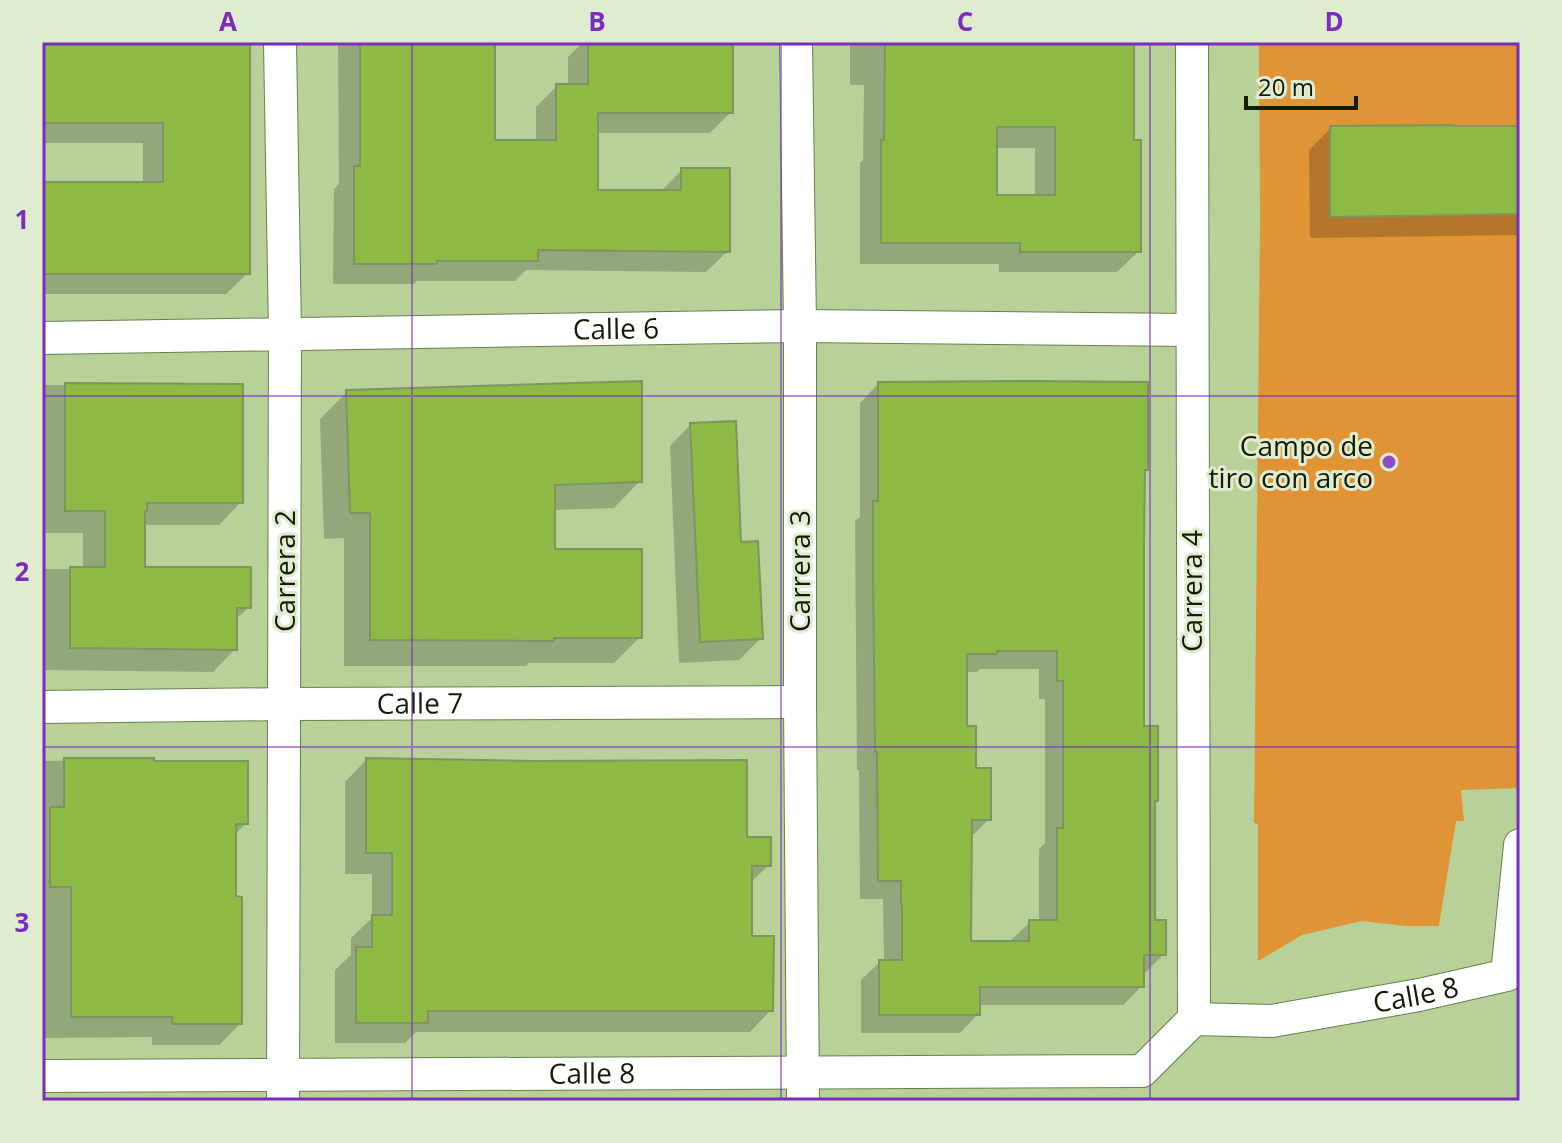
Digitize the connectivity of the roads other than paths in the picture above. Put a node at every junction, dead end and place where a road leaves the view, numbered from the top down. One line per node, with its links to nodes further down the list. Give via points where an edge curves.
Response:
1 (280, 42): 6 (street, Carrera 2)
2 (796, 42): 4 (street, Carrera 3)
3 (1192, 42): 5 (street, Carrera 4)
4 (800, 326): 5 (street, Calle 6); 6 (street, Calle 6); 8 (street, Carrera 3)
5 (1191, 330): 12 (street, Carrera 4)
6 (285, 333): 7 (street, Calle 6); 9 (street, Carrera 2)
7 (42, 338)
8 (800, 702): 9 (street, Calle 7); 14 (street, Carrera 3)
9 (285, 704): 10 (street, Calle 7); 15 (street, Carrera 2)
10 (42, 707)
11 (1520, 845): 12 (street, Calle 8, via 1507,975 1272,1021)
12 (1194, 1019): 14 (street, Calle 8, via 1142,1071)
13 (42, 1076): 15 (street, Calle 8)
14 (803, 1087): 15 (street, Calle 8)
15 (283, 1088)

